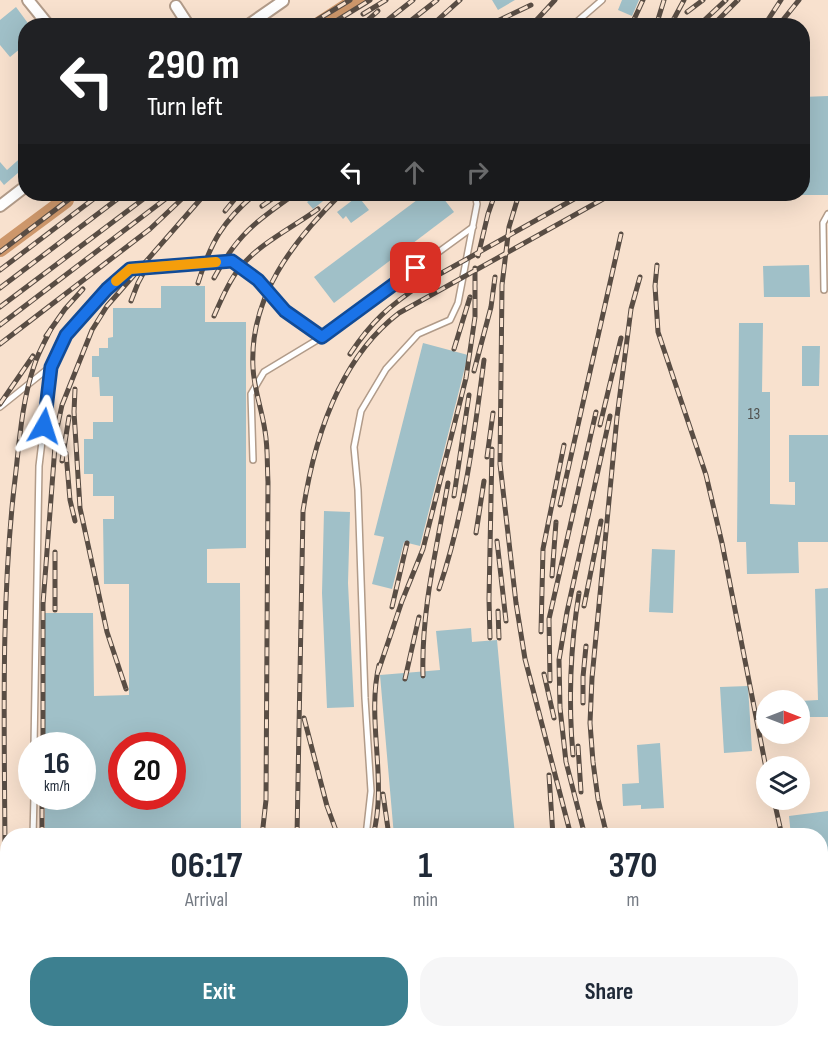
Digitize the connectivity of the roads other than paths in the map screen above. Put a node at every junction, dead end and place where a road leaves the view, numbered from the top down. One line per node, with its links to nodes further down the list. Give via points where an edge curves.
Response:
1 (28, 0): 5 (street)
2 (602, 0): 8 (lane)
3 (283, 1): 7 (street)
4 (176, 6): 6 (street)
5 (43, 18)
6 (184, 18)
7 (259, 18)
8 (581, 18)
9 (18, 192): 11 (street)
10 (476, 201): 13 (lane)
11 (0, 206)
12 (828, 214): 14 (lane, via 824,223)
13 (472, 227): 15 (lane); 22 (lane, via 458,303 450,320 418,334 386,369 361,411 354,447 371,791)
14 (824, 290)
15 (322, 337): 16 (lane, via 285,311 258,280 232,261 130,269 66,335); 18 (lane, via 264,372 251,394)
16 (51, 367): 17 (lane); 19 (lane, via 39,466)
17 (0, 407)
18 (253, 460)
19 (34, 732)
20 (34, 810): 21 (lane)
21 (33, 828)
22 (367, 828)

